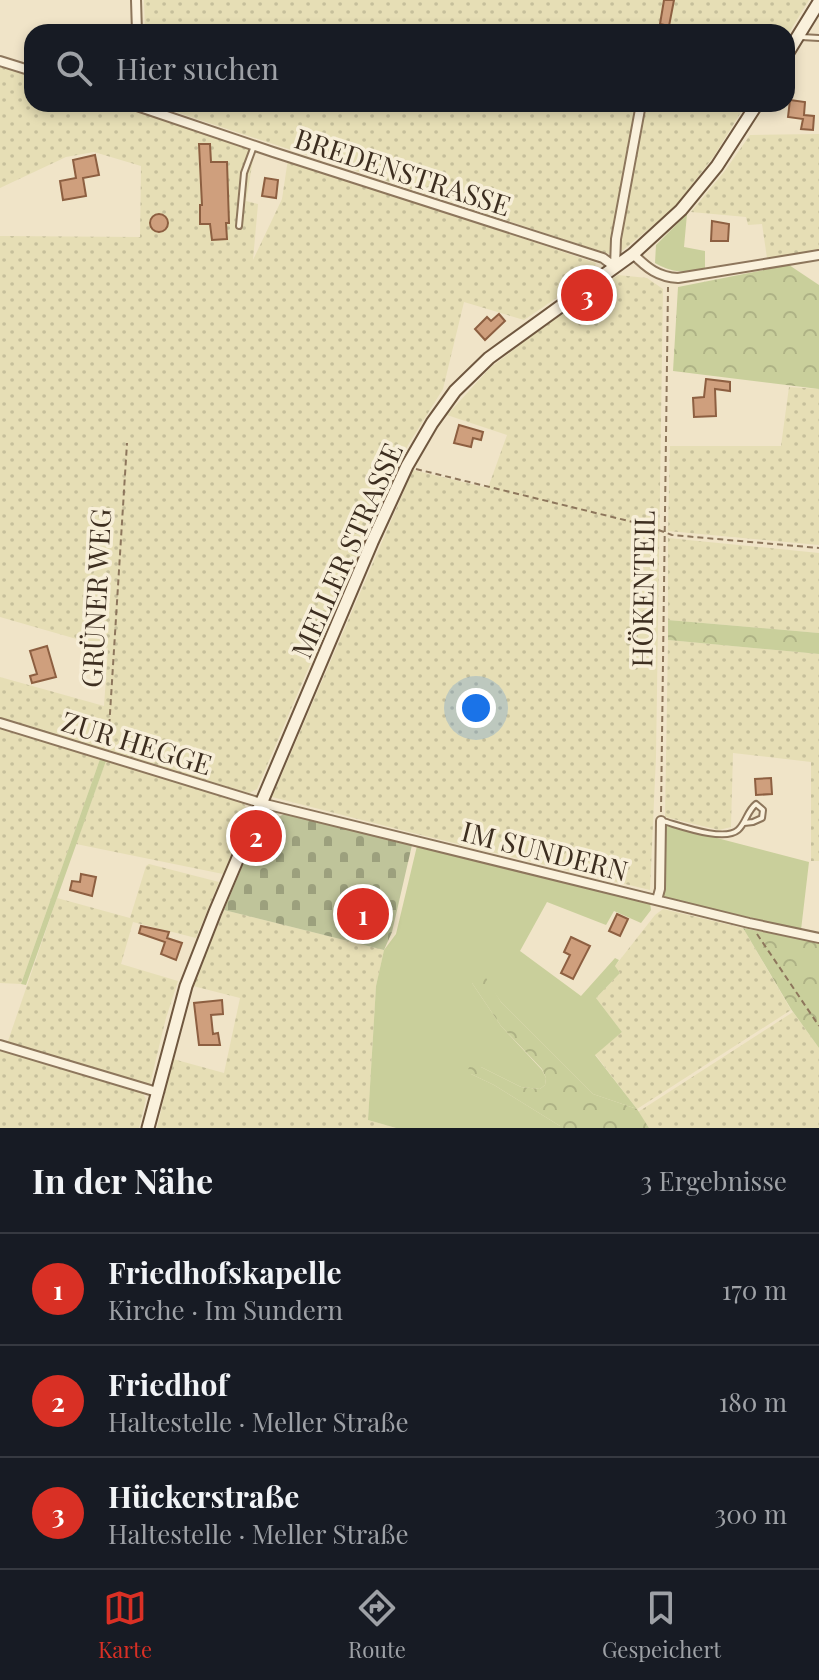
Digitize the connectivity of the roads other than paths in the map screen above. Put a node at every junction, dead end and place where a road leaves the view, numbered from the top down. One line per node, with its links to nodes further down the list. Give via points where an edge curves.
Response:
1 (136, 0): 3 (street)
2 (819, 2): 4 (main road)
3 (137, 24)
4 (797, 37): 5 (lane); 6 (main road)
5 (819, 38)
6 (795, 40)
7 (0, 61): 8 (street)
8 (24, 68)
9 (156, 112): 12 (street, BREDENSTRASSE)
10 (640, 112): 16 (street)
11 (752, 112): 14 (main road, MELLER STRASSE, via 681,210)
12 (254, 146): 13 (lane, via 244,173); 16 (street, BREDENSTRASSE, via 603,258)
13 (239, 226)
14 (633, 254): 15 (street, via 656,274 678,278); 16 (main road, MELLER STRASSE)
15 (819, 255)
16 (615, 267): 18 (main road, MELLER STRASSE, via 489,358 432,423 372,542)
17 (0, 723): 18 (street, ZUR HEGGE)
18 (261, 803): 21 (street, IM SUNDERN); 24 (main road, MELLER STRASSE, via 186,986)
19 (661, 821): 20 (lane, via 722,836); 21 (street)
20 (744, 823): 20 (lane, via 753,806 763,810 762,818)
21 (657, 900): 22 (street, IM SUNDERN)
22 (819, 938)
23 (0, 1045): 24 (street)
24 (157, 1092): 25 (main road, MELLER STRASSE)
25 (148, 1128)

